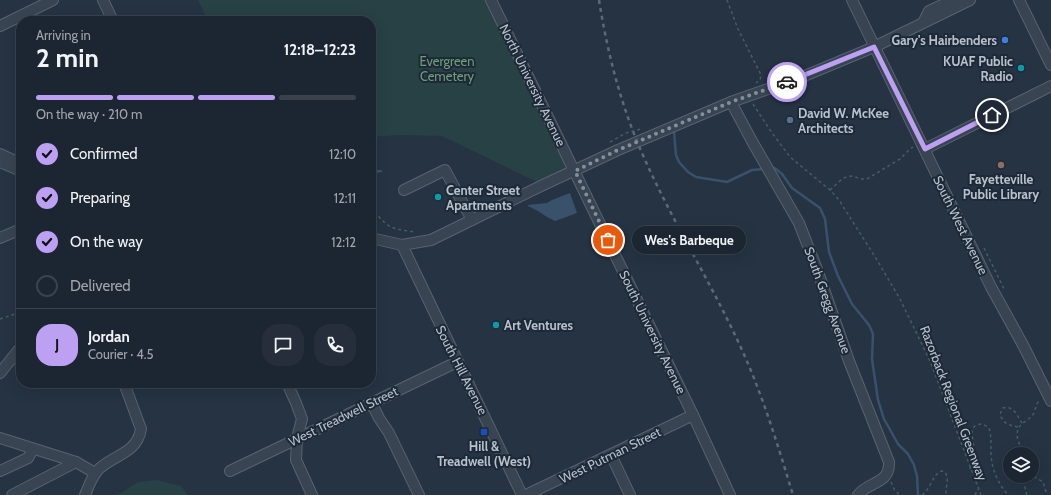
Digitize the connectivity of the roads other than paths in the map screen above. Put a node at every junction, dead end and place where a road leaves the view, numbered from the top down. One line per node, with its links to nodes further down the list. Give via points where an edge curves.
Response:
1 (53, 0): 8 (street)
2 (103, 0): 9 (street)
3 (491, 0): 22 (street, North University Avenue)
4 (852, 0): 13 (street, South West Avenue)
5 (953, 0): 11 (street, via 929,11)
6 (970, 0): 11 (street)
7 (1019, 0): 14 (street)
8 (20, 16)
9 (111, 16)
10 (16, 18): 12 (street)
11 (923, 23): 13 (street)
12 (0, 26)
13 (874, 47): 16 (street, via 802,77); 17 (street, South West Avenue)
14 (1051, 65)
15 (1051, 86): 17 (street)
16 (731, 102): 22 (street); 53 (street, South Gregg Avenue, via 799,222 889,462 889,469 881,481 865,488)
17 (923, 146): 34 (street, South West Avenue, via 991,287)
18 (0, 154): 20 (street)
19 (0, 162): 21 (street)
20 (16, 163)
21 (16, 169)
22 (575, 171): 24 (street); 36 (street, South University Avenue)
23 (404, 190): 24 (street, via 445,170)
24 (472, 220): 28 (street, via 431,240)
25 (16, 231): 26 (street)
26 (0, 238)
27 (376, 239): 28 (street)
28 (402, 245): 30 (street, South Hill Avenue)
29 (16, 353): 31 (street)
30 (457, 362): 35 (street, West Treadwell Street); 49 (street, South Hill Avenue)
31 (0, 373)
32 (126, 388): 44 (street, via 141,429 138,441)
33 (289, 388): 38 (street, via 302,419)
34 (1049, 396)
35 (371, 402): 38 (street, West Treadwell Street); 48 (street, via 389,432)
36 (693, 415): 40 (street, West Putman Street); 52 (street, South University Avenue)
37 (0, 438): 39 (street)
38 (298, 438): 43 (street, West Treadwell Street); 47 (street, via 296,460)
39 (33, 449): 41 (street); 42 (street, via 28,458)
40 (611, 455): 50 (street, West Putman Street); 51 (street)
41 (76, 462): 44 (street); 45 (street)
42 (0, 471)
43 (230, 471)
44 (95, 473): 46 (street)
45 (12, 495)
46 (85, 495)
47 (312, 495)
48 (419, 495)
49 (522, 495)
50 (526, 495)
51 (630, 495)
52 (730, 495)
53 (858, 495)

